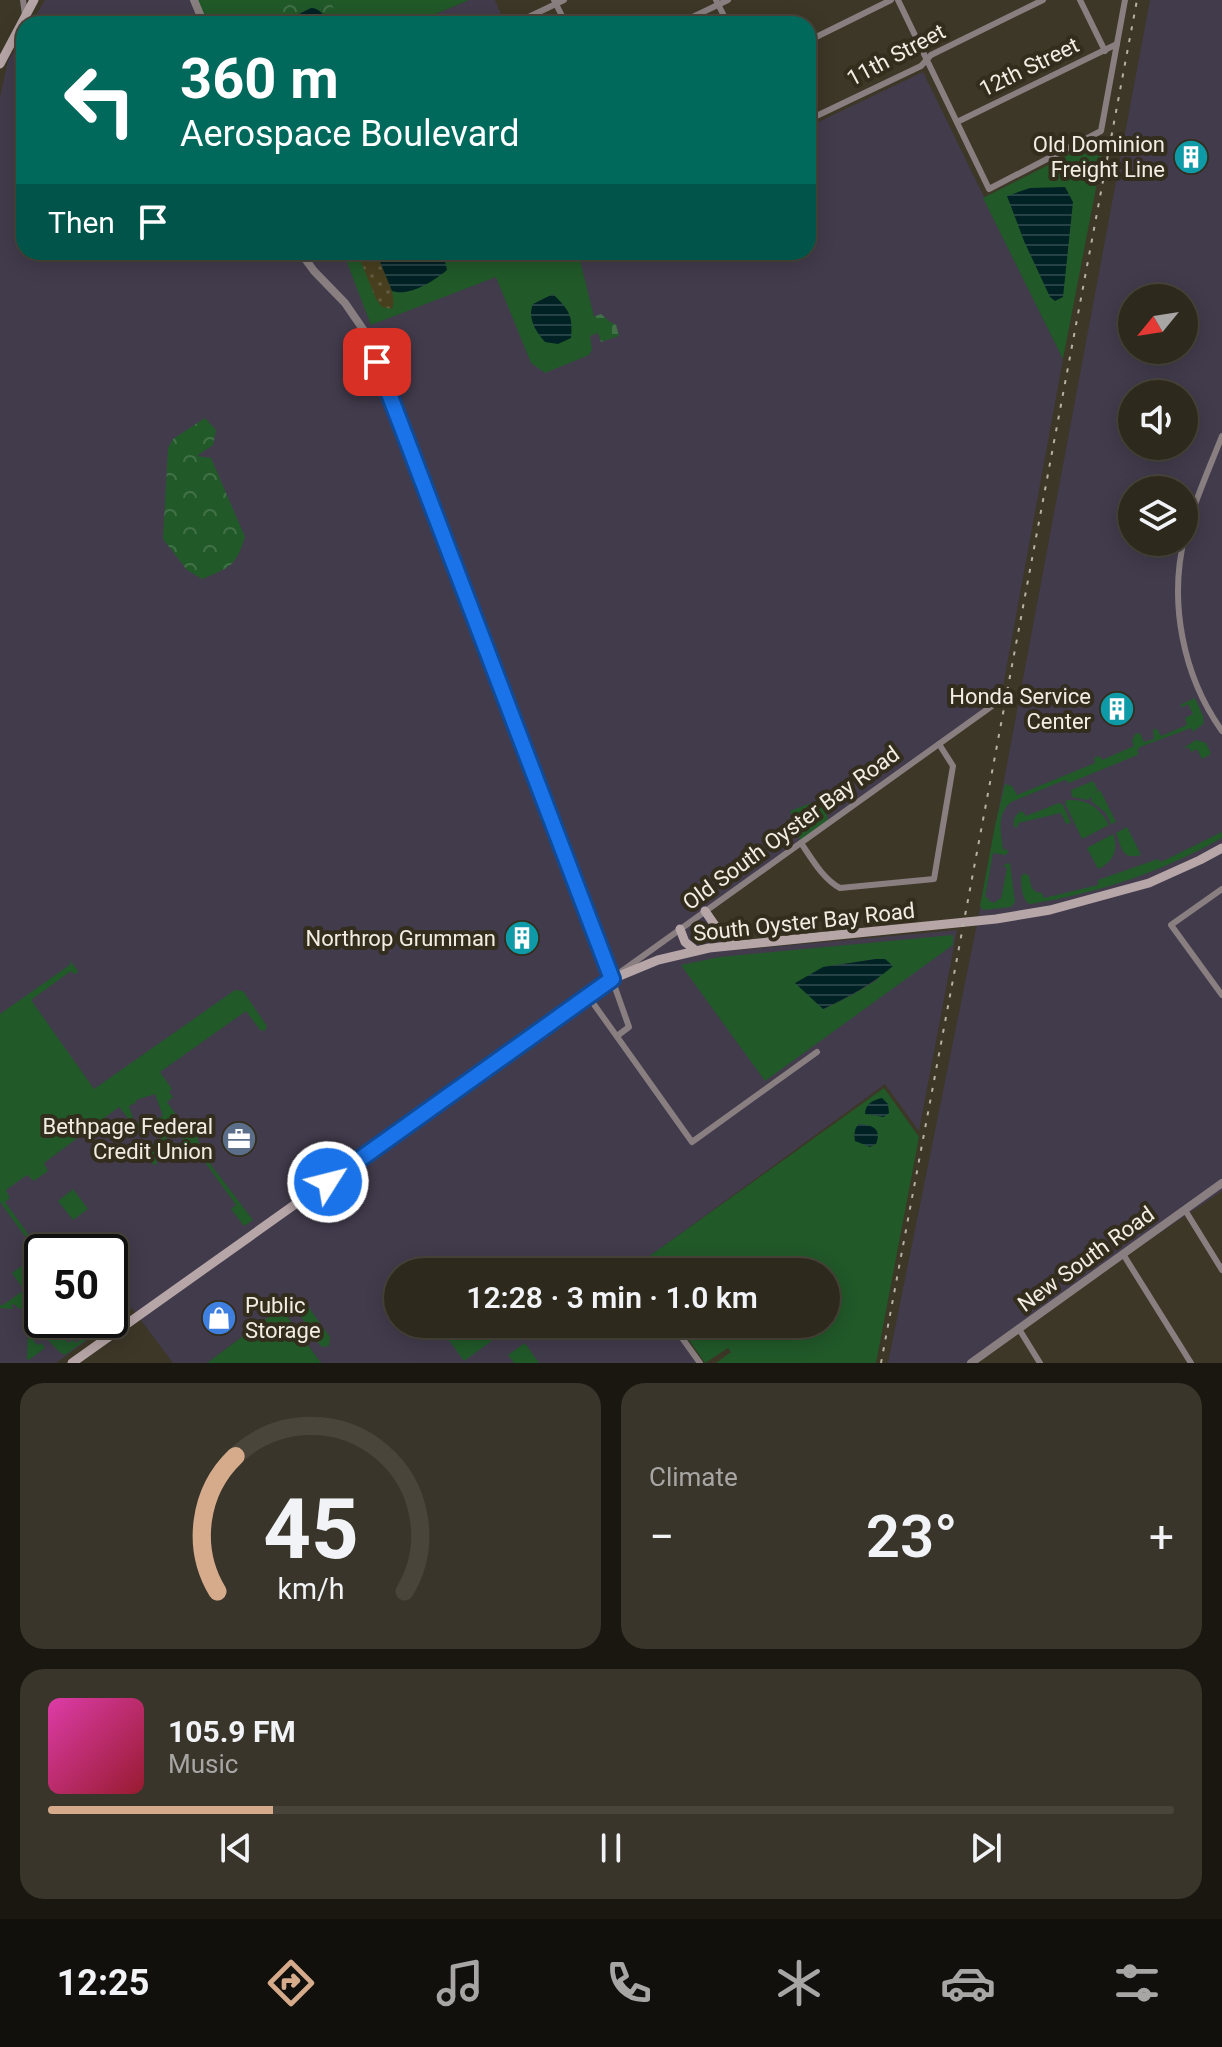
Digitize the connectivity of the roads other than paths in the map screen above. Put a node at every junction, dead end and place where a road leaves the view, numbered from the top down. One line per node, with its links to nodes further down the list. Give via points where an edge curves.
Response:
1 (23, 0): 12 (street)
2 (34, 0): 12 (main road)
3 (564, 0): 10 (street)
4 (728, 0): 11 (street)
5 (891, 0): 16 (street)
6 (898, 0): 19 (street)
7 (1043, 0): 19 (street, 11th Street)
8 (1080, 0): 18 (street)
9 (1125, 0): 17 (street)
10 (555, 2): 13 (street)
11 (717, 2): 14 (street)
12 (25, 15)
13 (529, 16)
14 (692, 16)
15 (16, 33): 20 (main road)
16 (816, 37)
17 (1117, 44): 18 (street, 12th Street); 22 (street, via 1101,131 989,189)
18 (1105, 51): 22 (street, 12th Street)
19 (927, 59): 21 (street, 11th Street); 22 (street)
20 (0, 64)
21 (816, 116)
22 (957, 122)
23 (306, 260): 35 (street, via 367,335)
24 (1222, 436): 26 (street, via 1185,536 1178,593 1185,652)
25 (992, 706): 27 (street, Old South Oyster Bay Road)
26 (1222, 731)
27 (939, 744): 28 (street, Old South Oyster Bay Road); 28 (street, via 953,766 934,879 840,888)
28 (801, 843): 31 (street, Old South Oyster Bay Road)
29 (1222, 848): 33 (main road, South Oyster Bay Road, via 1149,883 1050,910)
30 (1222, 889): 36 (street, via 1171,925)
31 (705, 911): 32 (street, Old South Oyster Bay Road); 33 (main road)
32 (680, 929): 34 (main road); 35 (street, Old South Oyster Bay Road)
33 (732, 945): 34 (main road, South Oyster Bay Road)
34 (695, 950): 35 (main road, South Oyster Bay Road)
35 (612, 979): 38 (main road, South Oyster Bay Road); 39 (street, via 629,1027)
36 (1219, 984): 37 (street)
37 (1222, 995)
38 (588, 996): 39 (street); 47 (main road, South Oyster Bay Road)
39 (617, 1036): 40 (street, via 692,1142)
40 (817, 1052)
41 (1222, 1183): 42 (street, New South Road)
42 (1185, 1210): 43 (street, New South Road); 44 (street)
43 (1123, 1254): 45 (street, New South Road); 51 (street)
44 (1222, 1270)
45 (1019, 1329): 49 (street, New South Road); 50 (street)
46 (682, 1338): 48 (street)
47 (72, 1363)
48 (700, 1363)
49 (971, 1363)
50 (1040, 1363)
51 (1191, 1363)

